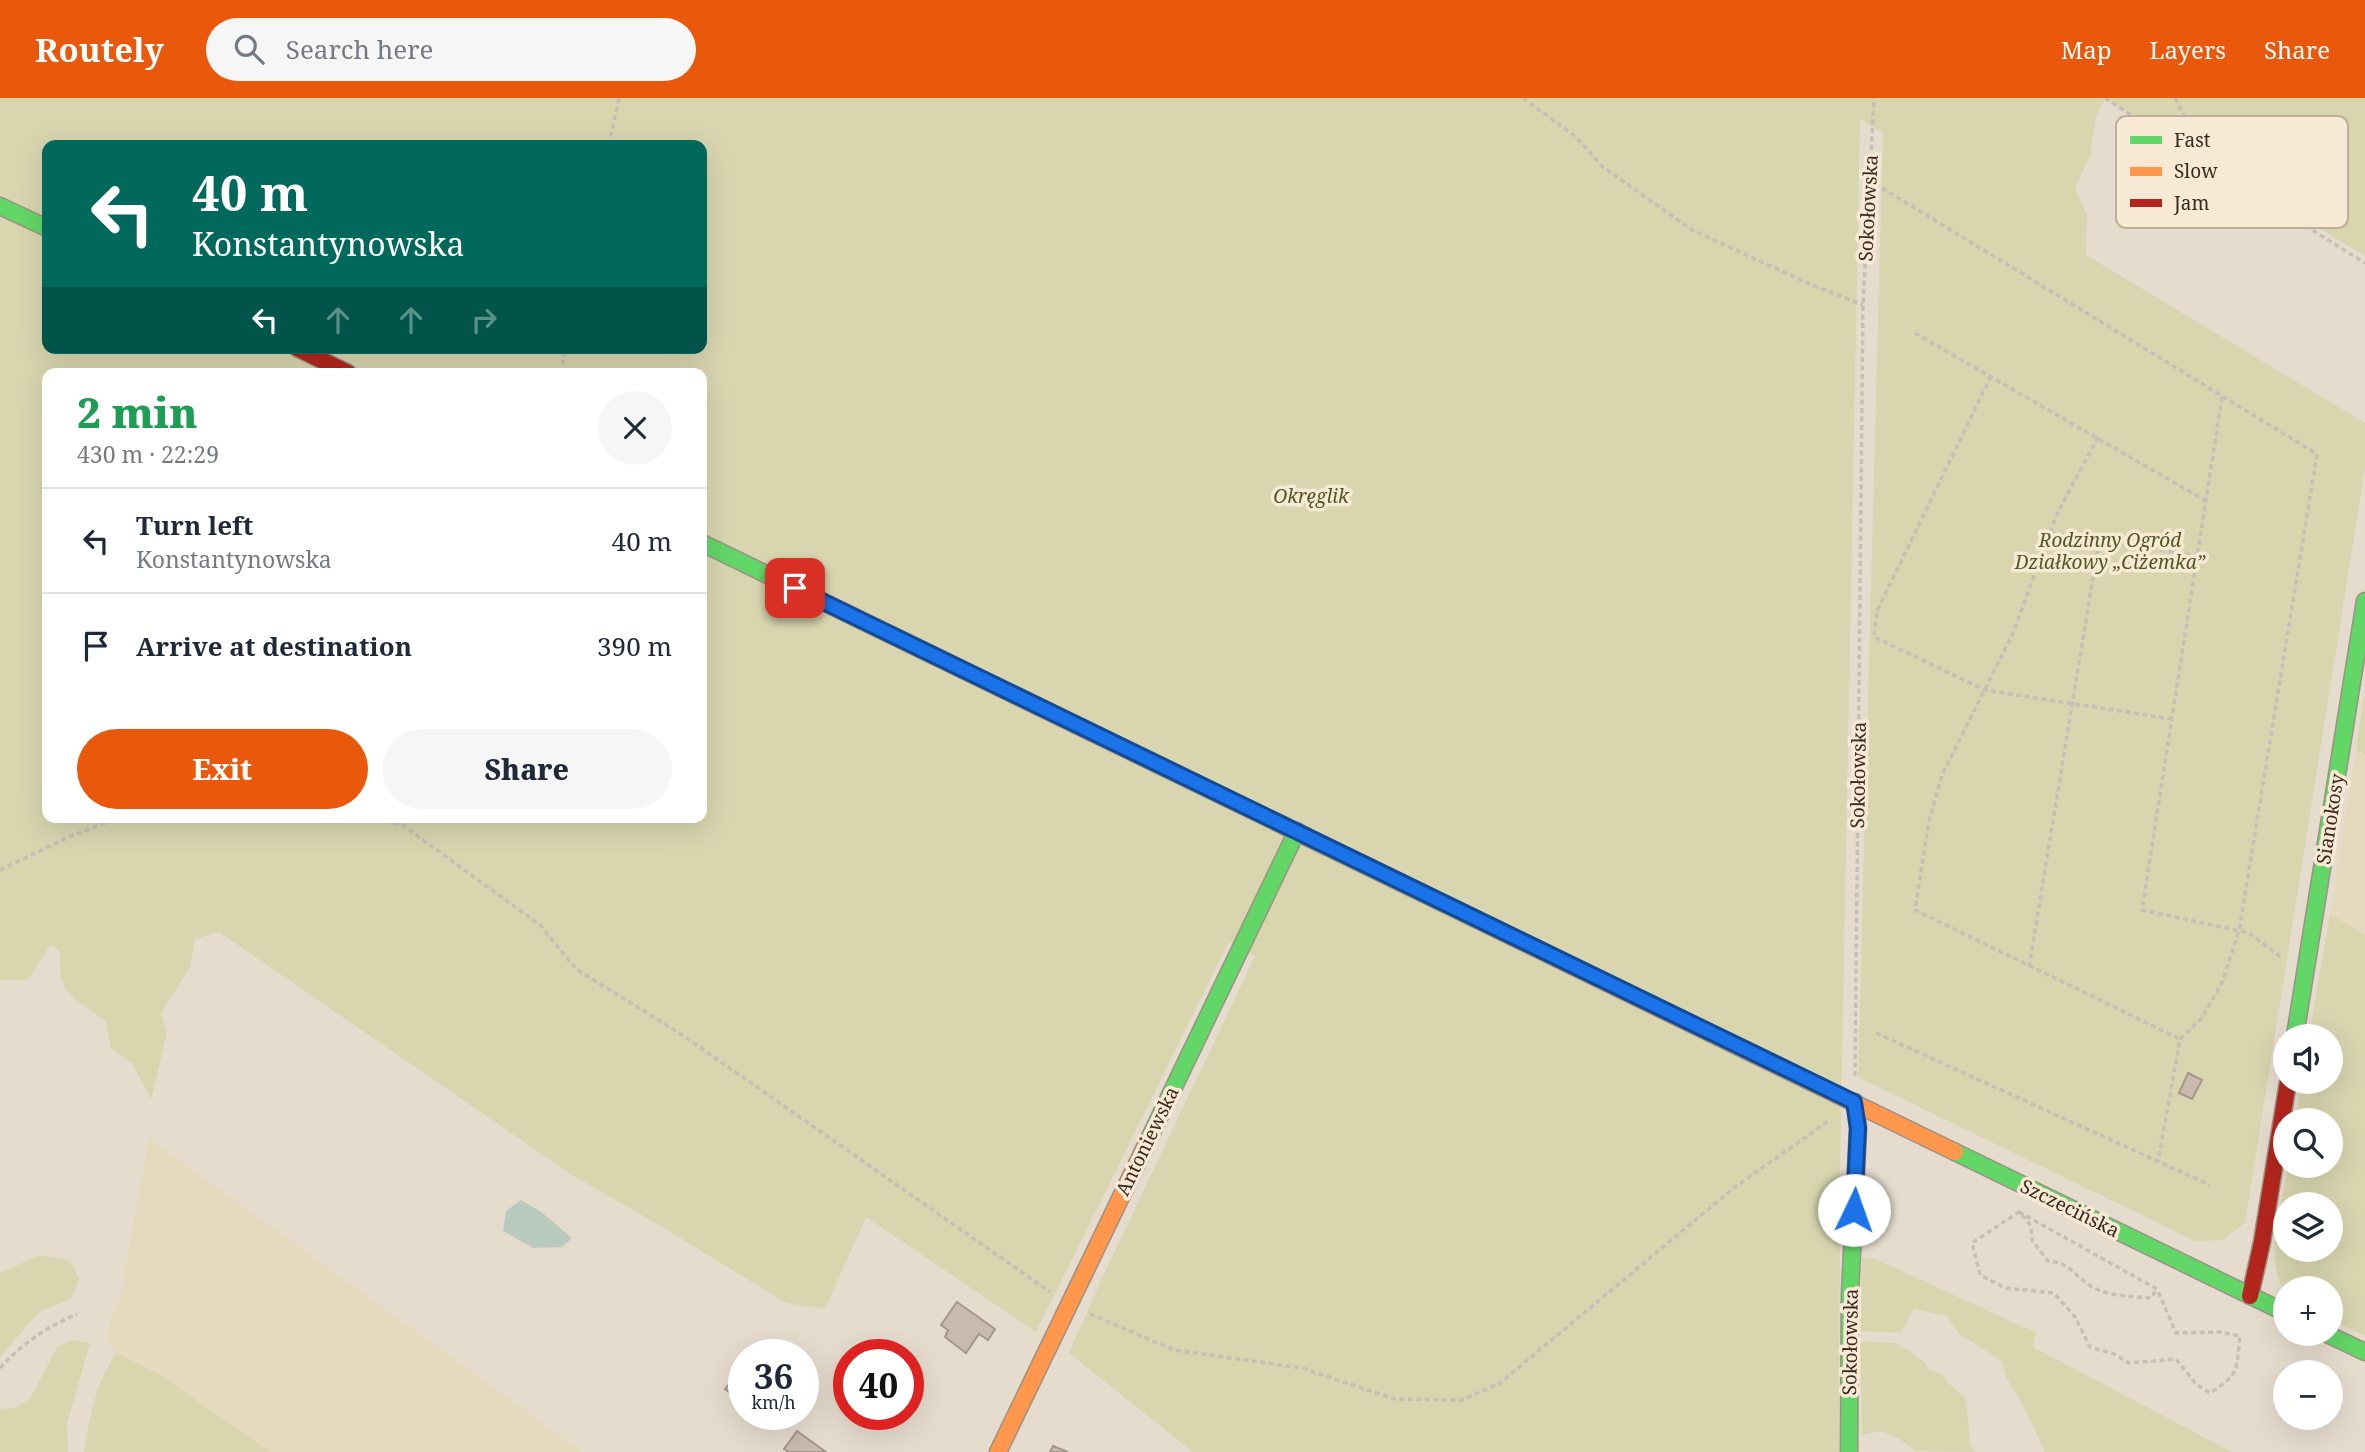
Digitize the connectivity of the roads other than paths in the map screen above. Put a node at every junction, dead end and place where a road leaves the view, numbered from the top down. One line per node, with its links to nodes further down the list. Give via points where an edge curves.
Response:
1 (0, 206): 2 (main road)
2 (42, 226)
3 (309, 354): 4 (main road)
4 (338, 368)
5 (707, 545): 7 (main road, Szczecińska)
6 (2365, 601): 8 (main road, Sianokosy)
7 (1297, 831): 10 (main road, Szczecińska); 15 (main road, Antoniewska)
8 (2297, 1024)
9 (2286, 1094): 11 (main road)
10 (1854, 1102): 11 (main road, Szczecińska); 16 (main road, Sokołowska, via 1858,1128)
11 (2250, 1296): 12 (main road, Szczecińska)
12 (2273, 1307)
13 (2343, 1342): 14 (main road)
14 (2365, 1352)
15 (998, 1452)
16 (1849, 1452)

